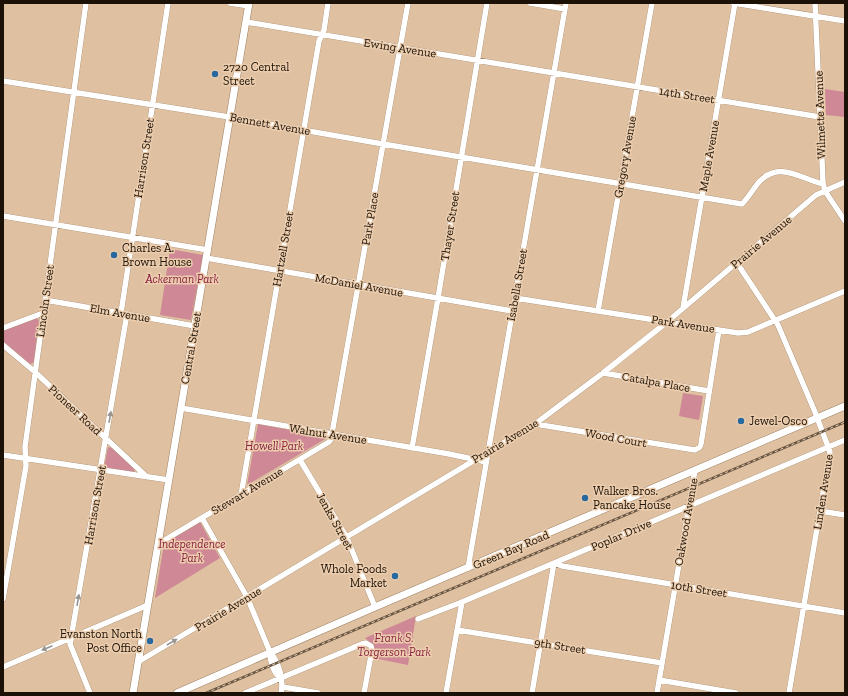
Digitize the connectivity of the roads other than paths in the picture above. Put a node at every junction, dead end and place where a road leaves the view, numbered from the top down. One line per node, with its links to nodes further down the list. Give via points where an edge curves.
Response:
1 (86, 3): 22 (street, Lincoln Street)
2 (168, 3): 24 (street, Harrison Street)
3 (230, 3): 11 (street)
4 (328, 3): 16 (street, Hartzell Street)
5 (408, 3): 17 (street, Park Place)
6 (487, 3): 18 (street, Thayer Street)
7 (530, 3): 12 (street)
8 (652, 3): 21 (street, Gregory Avenue)
9 (734, 3): 13 (street); 23 (street, Maple Avenue)
10 (816, 3): 13 (street, Wilmette Avenue)
11 (249, 4): 15 (main road, Central Street)
12 (566, 6): 19 (street, Isabella Street)
13 (816, 17): 14 (street); 25 (street, Wilmette Avenue)
14 (845, 21)
15 (246, 22): 16 (street, Ewing Avenue); 26 (main road, Central Street)
16 (322, 35): 17 (street, Ewing Avenue); 27 (street, Hartzell Street)
17 (400, 48): 18 (street, Ewing Avenue); 28 (street, Park Place)
18 (478, 61): 19 (street, Ewing Avenue); 29 (street, Thayer Street)
19 (554, 73): 21 (street, 14th Street); 30 (street, Isabella Street)
20 (3, 81): 22 (street, Bennett Avenue)
21 (637, 87): 23 (street, 14th Street); 32 (street, Gregory Avenue)
22 (74, 92): 24 (street, Bennett Avenue); 38 (street, Lincoln Street)
23 (718, 100): 25 (street, 14th Street); 35 (street, Maple Avenue)
24 (152, 104): 26 (street, Bennett Avenue); 39 (street, Harrison Street)
25 (820, 117): 33 (street, Wilmette Avenue)
26 (230, 118): 27 (street, Bennett Avenue); 40 (main road, Central Street)
27 (303, 130): 28 (street, Bennett Avenue); 43 (street, Hartzell Street)
28 (383, 144): 29 (street, Bennett Avenue); 44 (street, Park Place)
29 (462, 157): 30 (street, Bennett Avenue); 46 (street, Thayer Street)
30 (537, 170): 32 (street, Bennett Avenue); 47 (street, Isabella Street)
31 (845, 182): 34 (street, Prairie Avenue)
32 (620, 184): 35 (street, Bennett Avenue); 51 (street, Gregory Avenue)
33 (823, 184): 34 (street, Wilmette Avenue); 35 (street, Bennett Avenue, via 791,172 774,173 760,181 742,204)
34 (825, 191): 37 (street, Wilmette Avenue); 42 (street, Prairie Avenue, via 816,195)
35 (702, 198): 49 (street, Maple Avenue)
36 (3, 216): 38 (street)
37 (845, 221)
38 (56, 225): 39 (street); 48 (street, Lincoln Street)
39 (132, 237): 40 (street); 53 (street, Harrison Street)
40 (208, 250): 41 (main road, Central Street)
41 (206, 258): 43 (street, McDaniel Avenue); 57 (main road, Central Street)
42 (737, 263): 49 (street, Prairie Avenue); 55 (street, Linden Avenue)
43 (279, 271): 44 (street, McDaniel Avenue); 67 (street, Hartzell Street)
44 (359, 285): 46 (street, McDaniel Avenue); 69 (street, Park Place)
45 (845, 291): 55 (street, Park Avenue)
46 (438, 298): 50 (street, McDaniel Avenue); 73 (street, Thayer Street)
47 (515, 298): 50 (street, Isabella Street); 51 (street, Park Avenue)
48 (45, 300): 52 (street, Lincoln Street); 53 (street, Elm Avenue)
49 (683, 308): 56 (street, Prairie Avenue)
50 (512, 311): 74 (street, Isabella Street)
51 (598, 311): 56 (street, Park Avenue)
52 (43, 313): 58 (street); 61 (street, Lincoln Street)
53 (121, 313): 54 (street, Elm Avenue)
54 (127, 314): 57 (street, Elm Avenue); 70 (street, Harrison Street, one-way to 54)
55 (776, 321): 59 (street, Park Avenue, via 743,333); 66 (street, Linden Avenue)
56 (667, 322): 59 (street, Park Avenue); 62 (street, Prairie Avenue)
57 (195, 326): 65 (main road, Central Street)
58 (3, 328)
59 (720, 330): 63 (street)
60 (3, 345): 61 (street, Pioneer Road)
61 (35, 372): 70 (street, Pioneer Road); 76 (street, Lincoln Street, via 25,447)
62 (603, 373): 63 (street, Catalpa Place); 68 (street, Prairie Avenue)
63 (709, 392): 68 (street, Wood Court, via 698,449)
64 (845, 406): 66 (main road, Green Bay Road)
65 (181, 408): 67 (street, Walnut Avenue); 83 (main road, Central Street)
66 (817, 418): 72 (street, Linden Avenue); 81 (main road, Green Bay Road)
67 (253, 421): 69 (street, Walnut Avenue); 84 (street, Hartzell Street)
68 (535, 424): 74 (street, Prairie Avenue)
69 (333, 435): 73 (street, Walnut Avenue); 78 (street, Stewart Avenue, via 329,442)
70 (106, 440): 80 (street, Harrison Street); 82 (street, Pioneer Road)
71 (845, 440): 72 (street, Poplar Drive)
72 (829, 447): 85 (street, Poplar Drive); 86 (street, Linden Avenue)
73 (412, 448): 77 (street, Walnut Avenue)
74 (488, 452): 77 (street, Prairie Avenue); 79 (street, Isabella Street)
75 (3, 455): 76 (street)
76 (26, 458): 80 (street); 95 (street, Lincoln Street)
77 (475, 459): 79 (street, Walnut Avenue); 89 (street, Prairie Avenue)
78 (300, 460): 84 (street, Stewart Avenue); 89 (street, Jenks Street)
79 (486, 463): 92 (street, Isabella Street)
80 (101, 470): 82 (street); 103 (street, Harrison Street, one-way to 80)
81 (695, 470): 85 (street, Oakwood Avenue); 92 (main road, Green Bay Road)
82 (147, 476): 83 (street)
83 (169, 480): 90 (main road, Central Street)
84 (241, 495): 88 (street, Stewart Avenue)
85 (689, 506): 91 (street, Poplar Drive); 93 (street, Oakwood Avenue)
86 (820, 511): 87 (street); 98 (street, Linden Avenue)
87 (845, 515)
88 (202, 518): 90 (street, Stewart Avenue); 94 (street)
89 (347, 538): 94 (street, Prairie Avenue); 99 (street, Jenks Street)
90 (158, 544): 97 (main road, Central Street)
91 (554, 563): 93 (street, 10th Street); 96 (street, Poplar Drive); 104 (street)
92 (468, 568): 99 (main road, Green Bay Road)
93 (675, 585): 98 (street, 10th Street); 107 (street, Oakwood Avenue)
94 (248, 597): 105 (street); 106 (street, Prairie Avenue, one-way to 94)
95 (3, 599)
96 (462, 602): 101 (street, Poplar Drive); 102 (street)
97 (148, 606): 103 (street); 106 (main road, Central Street)
98 (804, 606): 100 (street, 10th Street); 123 (street, Linden Avenue)
99 (375, 607): 105 (main road, Green Bay Road)
100 (845, 613)
101 (418, 619)
102 (457, 630): 104 (street, 9th Street); 119 (street)
103 (71, 638): 108 (street, one-way to 108); 112 (street, Harrison Street, via 70,644)
104 (540, 643): 107 (street, 9th Street); 120 (street)
105 (270, 652): 109 (street); 114 (main road, Green Bay Road)
106 (138, 662): 113 (main road, Central Street)
107 (662, 663): 110 (street, Oakwood Avenue)
108 (3, 667)
109 (280, 678): 111 (street); 115 (street); 118 (street, via 362,644 368,644 372,650)
110 (659, 680): 121 (street, Oakwood Avenue); 122 (street)
111 (282, 687): 116 (street); 117 (street)
112 (90, 693)
113 (133, 693)
114 (177, 693)
115 (245, 693)
116 (281, 693)
117 (318, 693)
118 (364, 693)
119 (446, 693)
120 (532, 693)
121 (657, 693)
122 (736, 693)
123 (788, 693)

